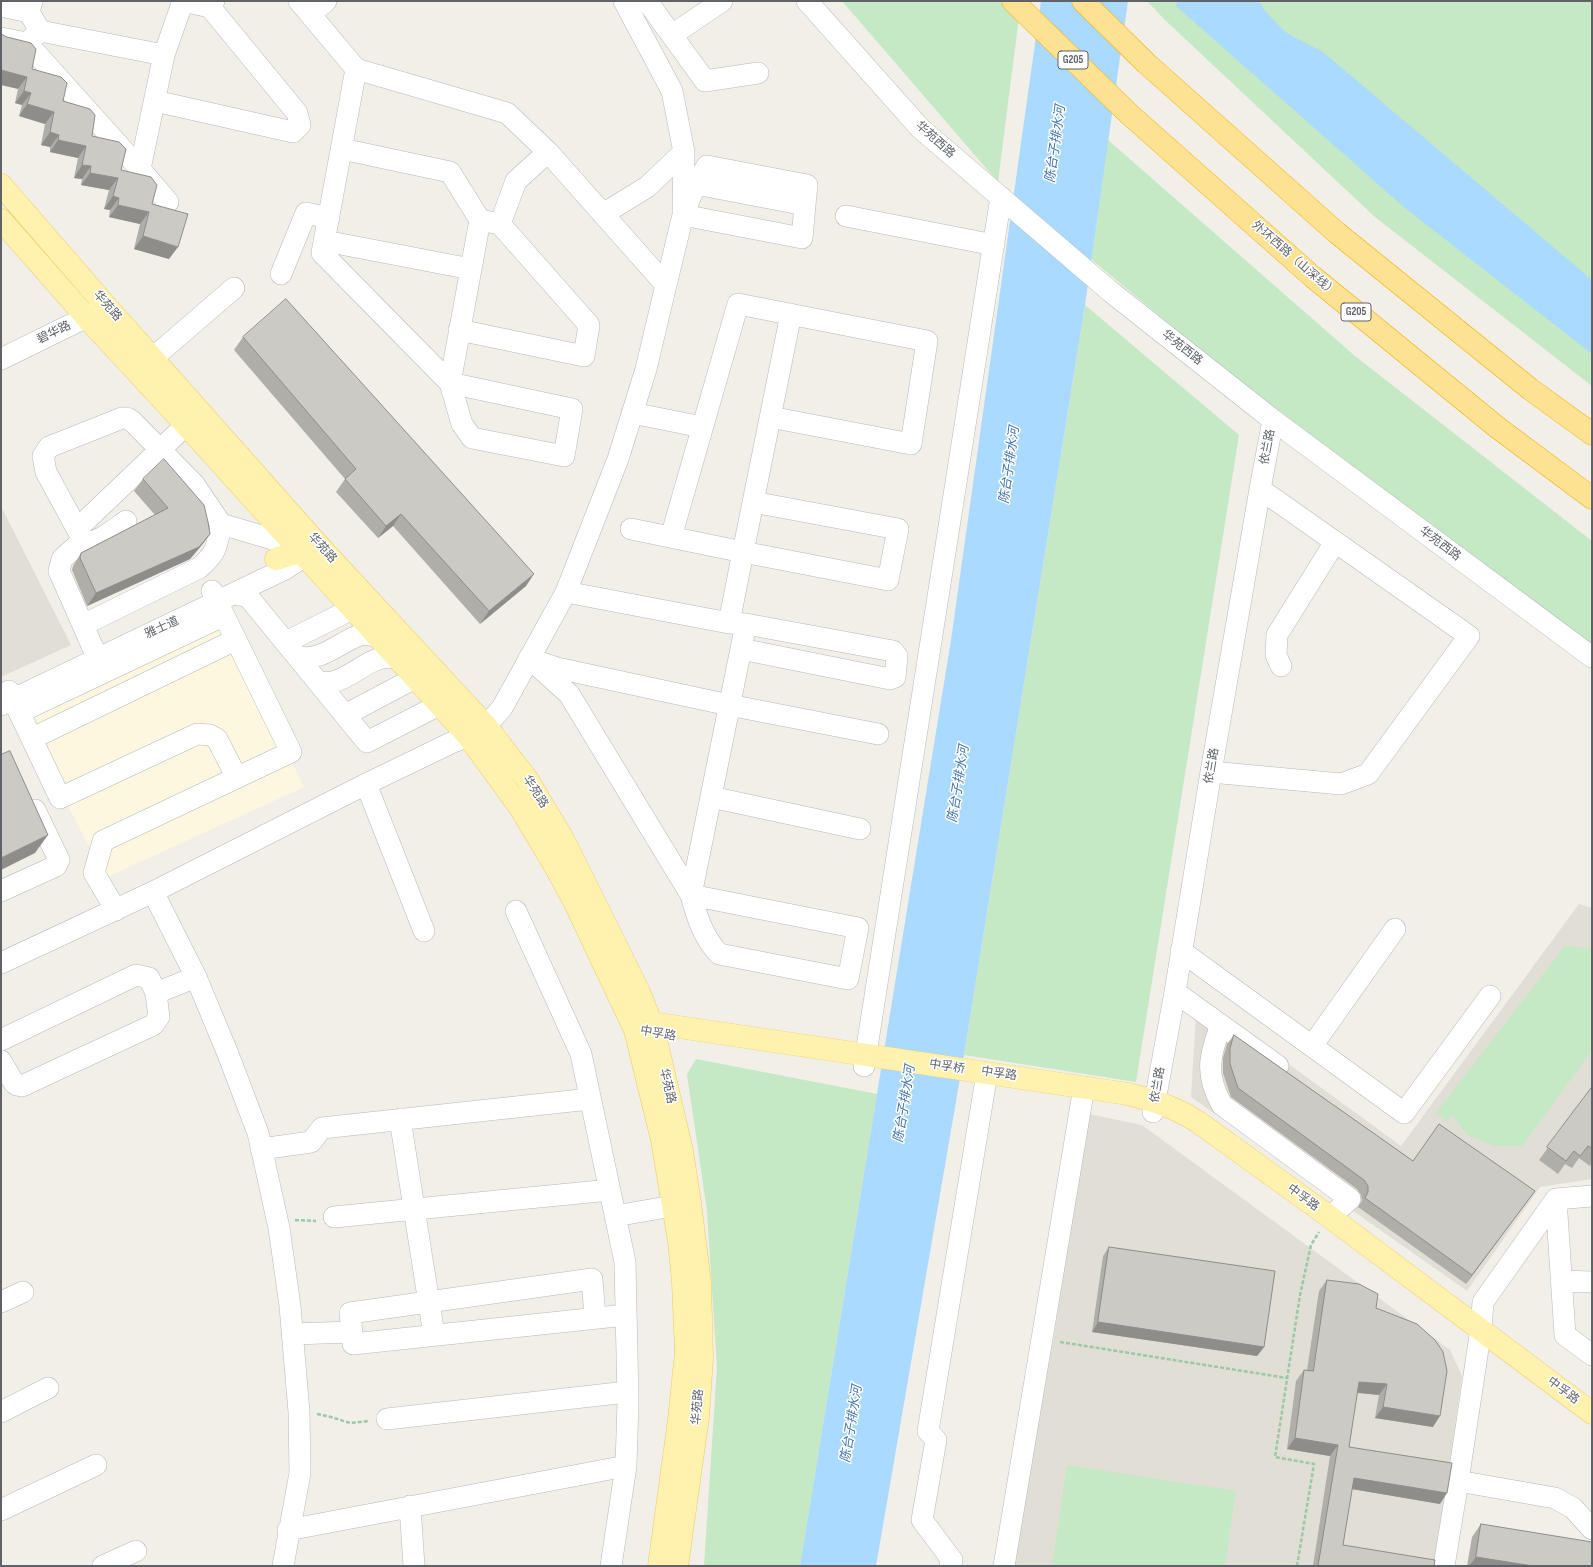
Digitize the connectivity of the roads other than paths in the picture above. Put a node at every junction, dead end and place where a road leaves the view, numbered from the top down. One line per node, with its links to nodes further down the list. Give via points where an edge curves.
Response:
1 (183, 1): 8 (street); 15 (street)
2 (624, 1): 21 (street, via 672,91)
3 (647, 1): 12 (street)
4 (722, 1): 12 (street)
5 (807, 1): 24 (street, 华苑西路, via 920,128)
6 (1083, 1): 50 (highway, via 1146,63 1337,232 1530,389)
7 (1015, 3): 53 (highway, 外环西路（山深线） / G205, via 1129,114 1313,277 1498,428)
8 (212, 4): 18 (street, via 297,113 300,125 293,132)
9 (312, 5): 16 (street)
10 (1, 6): 11 (street)
11 (31, 7): 13 (street)
12 (672, 35): 17 (street, via 706,81)
13 (34, 37): 14 (street); 15 (street); 22 (street)
14 (1, 38)
15 (164, 55): 18 (street)
16 (356, 69): 19 (street); 20 (street, via 507,113)
17 (758, 73)
18 (155, 101): 22 (street)
19 (342, 149): 29 (street); 31 (street, via 450,172)
20 (548, 152): 26 (street); 31 (street, via 516,181)
21 (684, 152): 26 (street, via 647,187); 27 (street)
22 (140, 169): 25 (street)
23 (1, 185): 38 (main road, 华苑路)
24 (1004, 200): 33 (street); 47 (street, 华苑西路, via 1111,292)
25 (168, 202)
26 (603, 214): 36 (street)
27 (683, 216): 27 (street, via 696,184 805,205 802,238); 36 (street)
28 (846, 216): 33 (street)
29 (329, 218): 32 (street); 35 (street, via 306,213)
30 (1, 220): 40 (main road, 华苑路)
31 (490, 222): 34 (street); 41 (street, via 589,325 584,356)
32 (325, 240): 34 (street); 44 (street, via 322,253)
33 (994, 245): 114 (street)
34 (471, 269): 41 (street)
35 (281, 274)
36 (666, 285): 45 (street, via 646,369)
37 (234, 288): 43 (street)
38 (107, 307): 40 (street, 碧华路); 43 (main road, 华苑路)
39 (791, 314): 46 (street); 46 (street, via 927,341 911,444); 49 (street, via 738,304)
40 (87, 318): 42 (street, 碧华路); 43 (main road, 华苑路)
41 (460, 330): 44 (street)
42 (1, 359)
43 (145, 365): 48 (main road, 华苑路); 61 (main road, 华苑路)
44 (450, 384): 44 (street, via 462,424 472,438 564,456 572,409)
45 (632, 413): 49 (street); 65 (street, via 618,459)
46 (770, 417): 54 (street)
47 (1273, 420): 52 (street, 依兰路); 75 (street, 华苑西路)
48 (186, 425): 51 (street); 61 (main road, 华苑路)
49 (702, 427): 59 (street)
50 (1592, 434)
51 (160, 450): 56 (street, via 194,484); 58 (street); 58 (street, via 127,418 49,447 43,456 46,472)
52 (1260, 488): 60 (street); 88 (street, 依兰路)
53 (1592, 498)
54 (753, 502): 62 (street); 62 (street, via 898,529 888,580)
55 (126, 521): 58 (street, via 94,542 87,543)
56 (221, 524): 61 (street); 69 (street, via 218,542 211,558 199,568)
57 (631, 529): 59 (street)
58 (80, 534): 69 (street, via 62,559 59,571)
59 (671, 537): 62 (street)
60 (1335, 542): 78 (street, via 1277,635 1276,655); 88 (street, via 1469,636 1368,774 1341,784)
61 (308, 548): 63 (main road, via 286,555); 64 (main road, 华苑路)
62 (744, 552): 68 (street)
63 (281, 564): 64 (street, via 317,573); 66 (street, 雅士道)
64 (333, 574): 67 (main road, 华苑路); 85 (main road, 华苑路)
65 (566, 592): 68 (street); 76 (street)
66 (234, 595): 71 (street); 72 (street, 雅士道); 73 (street); 81 (street, 雅士道)
67 (352, 610): 70 (main road, 华苑路); 73 (street)
68 (738, 623): 74 (street); 74 (street, via 893,651 897,656 895,677 890,679)
69 (83, 625): 72 (street)
70 (377, 637): 73 (street, via 360,635 318,656 305,658); 77 (main road, 华苑路)
71 (236, 640): 87 (street); 89 (street, via 291,752)
72 (93, 648): 81 (street, 雅士道)
73 (291, 649): 80 (street)
74 (741, 649): 83 (street)
75 (1592, 657)
76 (529, 658): 83 (street, via 557,668); 85 (street, via 502,708); 96 (street, via 568,694)
77 (398, 659): 79 (main road, 华苑路); 80 (street, via 379,659 331,683)
78 (1281, 666)
79 (415, 678): 82 (main road, 华苑路); 84 (street)
80 (318, 681): 84 (street)
81 (9, 700): 87 (street)
82 (439, 705): 84 (street, via 367,742); 85 (main road, 华苑路)
83 (730, 705): 86 (street); 92 (street)
84 (345, 715)
85 (477, 731): 90 (street); 106 (main road, 华苑路, via 527,779 563,839)
86 (878, 734)
87 (33, 738): 89 (street, via 60,798 197,734 210,735 217,739)
88 (1211, 772): 101 (street, 依兰路)
89 (237, 778): 97 (street, via 103,841 94,873)
90 (366, 784): 95 (street); 100 (street)
91 (26, 791): 94 (street, via 59,860 56,866)
92 (711, 798): 93 (street); 96 (street)
93 (860, 829)
94 (1, 891)
95 (153, 892): 97 (street); 103 (street)
96 (691, 895): 96 (street, via 699,923 719,954 848,979 858,928)
97 (116, 910): 102 (street)
98 (516, 911): 118 (street, via 581,1054)
99 (1395, 929): 112 (street)
100 (424, 931)
101 (1181, 951): 104 (street, 依兰路); 112 (street)
102 (1, 963)
103 (196, 977): 105 (street); 121 (street, via 258,1133)
104 (1175, 992): 108 (street); 119 (street, 依兰路)
105 (156, 993): 111 (street, via 149,978 136,975); 113 (street, via 159,1017 153,1025 22,1086 14,1083)
106 (629, 994): 109 (main road, 华苑路); 110 (main road)
107 (1490, 996): 112 (street, via 1404,1113)
108 (1221, 1025): 115 (street); 129 (street, via 1214,1044 1210,1068 1214,1091 1222,1105 1350,1199)
109 (650, 1028): 110 (main road, 中孚路); 125 (main road, 华苑路, via 682,1151); 125 (main road, 华苑路, via 648,1083)
110 (683, 1033): 114 (main road, 中孚路)
111 (1, 1040)
112 (1312, 1046)
113 (1, 1061)
114 (868, 1061): 116 (main road, 中孚桥)
115 (1278, 1066)
116 (980, 1077): 117 (main road, 中孚路); 164 (street, via 928,1431 936,1440 922,1520 952,1560)
117 (1083, 1092): 119 (main road, 中孚路, via 1128,1094); 165 (street)
118 (590, 1099): 120 (street); 122 (street)
119 (1154, 1106): 129 (main road, 中孚路, via 1178,1110 1198,1122)
120 (400, 1119): 121 (street, via 322,1128 311,1142); 126 (street)
121 (261, 1149): 141 (street, via 277,1219)
122 (610, 1190): 126 (street); 127 (street)
123 (1592, 1196): 124 (street)
124 (1556, 1199): 132 (street); 140 (street, via 1483,1302)
125 (682, 1204): 127 (street); 162 (main road, 华苑路, via 686,1352); 163 (main road, 华苑路, via 700,1283 702,1358 697,1424)
126 (414, 1209): 128 (street); 136 (street)
127 (615, 1216): 130 (street, via 625,1262)
128 (334, 1217)
129 (1327, 1221): 140 (main road, 中孚路)
130 (625, 1274): 131 (street); 137 (street)
131 (592, 1279): 136 (street); 138 (street)
132 (1561, 1281): 133 (street); 143 (street, via 1564,1335)
133 (1592, 1282)
134 (23, 1292): 135 (street)
135 (1, 1302)
136 (429, 1302): 139 (street, via 350,1313); 142 (street)
137 (626, 1315): 138 (street); 145 (street)
138 (595, 1317): 142 (street)
139 (352, 1332): 141 (street); 142 (street, via 353,1344)
140 (1480, 1333): 147 (main road, 中孚路); 149 (main road, 中孚路); 152 (street)
141 (293, 1334): 156 (street, via 300,1412 300,1473)
142 (434, 1335)
143 (1592, 1355)
144 (48, 1388): 146 (street)
145 (627, 1392): 148 (street); 151 (street)
146 (1, 1412)
147 (1592, 1413)
148 (387, 1419)
149 (1592, 1421)
150 (96, 1465): 154 (street)
151 (626, 1466): 153 (street); 161 (street)
152 (1458, 1481): 155 (street, via 1555,1498 1573,1508); 166 (street)
153 (410, 1506): 156 (street); 160 (street)
154 (1, 1510)
155 (1592, 1529)
156 (288, 1530): 159 (street)
157 (136, 1551): 158 (street)
158 (103, 1566)
159 (283, 1566)
160 (414, 1566)
161 (607, 1566)
162 (659, 1566)
163 (677, 1566)
164 (950, 1566)
165 (1004, 1566)
166 (1444, 1566)

